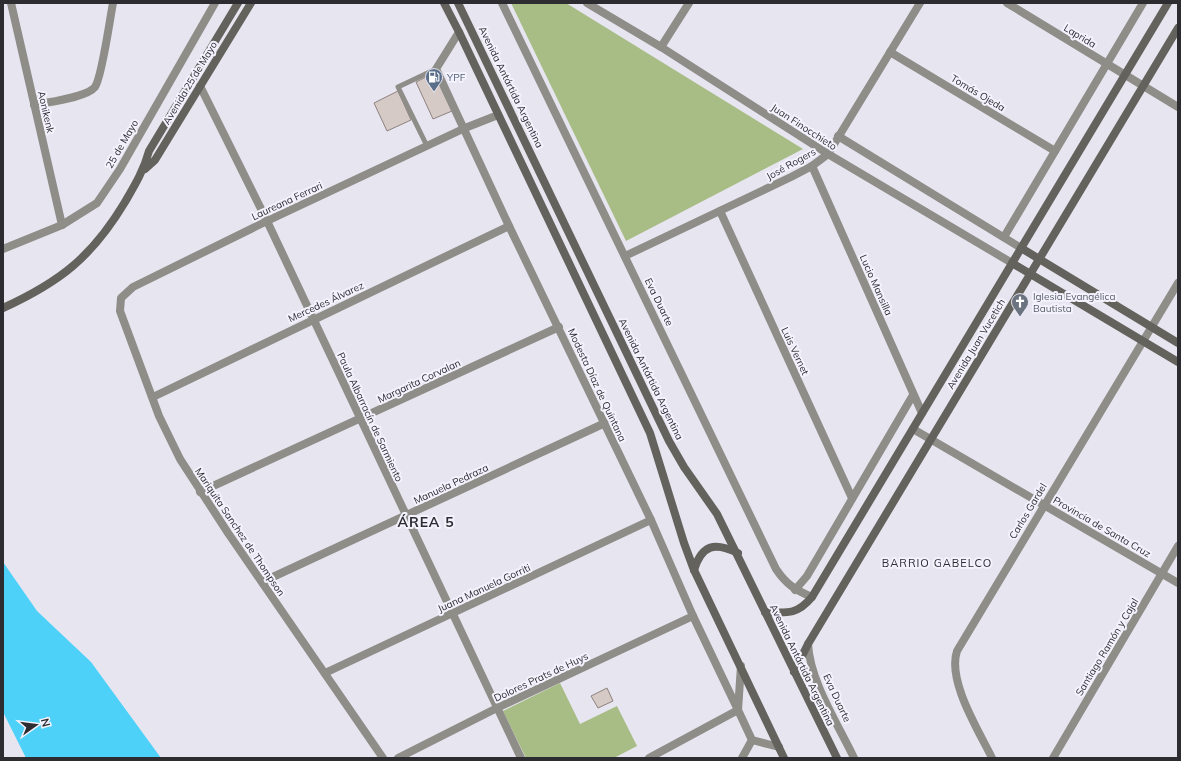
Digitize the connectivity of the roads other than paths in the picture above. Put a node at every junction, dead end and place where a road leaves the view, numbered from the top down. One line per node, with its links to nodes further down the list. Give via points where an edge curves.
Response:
1 (11, 3): 24 (street, Aonikenk)
2 (113, 3): 24 (street, via 95,87 71,97)
3 (215, 3): 36 (street, 25 de Mayo, via 108,188 97,203)
4 (238, 3): 33 (main road, Avenida 25 de Mayo, via 149,151)
5 (250, 3): 22 (main road, Avenida 25 de Mayo)
6 (444, 3): 16 (main road)
7 (458, 3): 67 (main road, Avenida Antártida Argentina, via 669,441 717,514)
8 (502, 3): 41 (street, Eva Duarte)
9 (587, 3): 17 (street, Juan Finocchieto)
10 (689, 3): 17 (street)
11 (920, 3): 18 (street, José Rogers)
12 (1007, 3): 19 (street, Laprida)
13 (1143, 3): 19 (street)
14 (1168, 3): 21 (main road, Avenida Juan Vucetich)
15 (1178, 28): 23 (main road, Avenida Juan Vucetich)
16 (459, 32): 20 (street); 26 (main road)
17 (661, 47): 31 (street, Juan Finocchieto)
18 (890, 52): 28 (street, José Rogers); 30 (street, Tomás Ojeda)
19 (1108, 65): 21 (street, Laprida); 30 (street)
20 (436, 69): 27 (street, Modesta Díaz de Quintana); 29 (lane, via 398,87)
21 (1125, 75): 23 (street, Laprida); 39 (main road, Avenida Juan Vucetich)
22 (200, 86): 33 (main road, Avenida 25 de Mayo, via 155,160); 35 (street, Paula Albarracín de Sarmiento)
23 (1143, 86): 25 (street, Laprida); 42 (main road, Avenida Juan Vucetich)
24 (34, 104): 36 (street, Aonikenk)
25 (1178, 107)
26 (498, 115): 27 (street, Laureana Ferrari); 68 (main road, via 650,433)
27 (465, 128): 29 (street, Laureana Ferrari); 37 (street, Modesta Díaz de Quintana)
28 (838, 136): 31 (street, José Rogers); 38 (street, Juan Finocchieto)
29 (427, 146): 35 (street, Laureana Ferrari)
30 (1055, 151): 38 (street)
31 (828, 154): 32 (street, José Rogers); 43 (street, Juan Finocchieto)
32 (812, 166): 34 (street, José Rogers); 54 (street, Lucio Mansilla)
33 (144, 170): 47 (main road, Avenida 25 de Mayo, via 97,243 74,267 52,283)
34 (720, 211): 41 (street, José Rogers); 62 (street, Luis Vernet)
35 (267, 221): 46 (street, Laureana Ferrari, via 133,287); 48 (street, Paula Albarracín de Sarmiento)
36 (62, 225): 40 (street, 25 de Mayo)
37 (509, 226): 48 (street, Mercedes Álvarez); 49 (street, Modesta Díaz de Quintana)
38 (1004, 237): 39 (street, Juan Finocchieto)
39 (1021, 248): 42 (main road); 43 (main road, Avenida Juan Vucetich)
40 (3, 249)
41 (626, 256): 72 (street, Eva Duarte, via 776,569 785,582)
42 (1039, 259): 44 (main road, Avenida Juan Vucetich); 50 (main road)
43 (1012, 263): 44 (main road); 56 (main road, Avenida Juan Vucetich)
44 (1030, 274): 51 (main road); 60 (main road, Avenida Juan Vucetich)
45 (1178, 284): 50 (street, Carlos Gardel)
46 (121, 298): 55 (street, Mariquita Sanchez de Thompson, via 120,311)
47 (3, 308)
48 (313, 319): 55 (street, Mercedes Álvarez); 57 (street, Paula Albarracín de Sarmiento)
49 (559, 327): 57 (street, Margarita Corvalan); 58 (street, Modesta Díaz de Quintana)
50 (1152, 327): 51 (street, Carlos Gardel); 52 (main road)
51 (1143, 341): 53 (main road); 63 (street, Carlos Gardel)
52 (1178, 343)
53 (1178, 362)
54 (913, 395): 56 (street, Lucio Mansilla); 62 (street)
55 (153, 397): 61 (street, Mariquita Sanchez de Thompson, via 159,416 180,459)
56 (922, 413): 59 (main road, Avenida Juan Vucetich)
57 (360, 419): 61 (street, Margarita Corvalan); 64 (street, Paula Albarracín de Sarmiento)
58 (605, 423): 64 (street, Manuela Pedraza); 65 (street, Modesta Díaz de Quintana)
59 (913, 429): 60 (street, Provincia de Santa Cruz); 73 (main road, Avenida Juan Vucetich)
60 (931, 439): 63 (street, Provincia de Santa Cruz); 77 (main road, Avenida Juan Vucetich)
61 (200, 492): 70 (street, Mariquita Sanchez de Thompson)
62 (852, 498): 72 (street, via 807,576)
63 (1044, 505): 69 (street, Provincia de Santa Cruz); 93 (street, Carlos Gardel, via 954,660 956,676 970,713)
64 (406, 516): 70 (street, Manuela Pedraza); 75 (street, Paula Albarracín de Sarmiento)
65 (651, 520): 75 (street, Juana Manuela Gorriti); 76 (street, Modesta Díaz de Quintana)
66 (1178, 546): 69 (street, Santiago Ramón y Cajal)
67 (738, 553): 68 (main road, via 725,547 707,549 701,553); 74 (main road, Avenida Antártida Argentina)
68 (694, 570): 78 (main road)
69 (1162, 574): 71 (street, Provincia de Santa Cruz); 94 (street, Santiago Ramón y Cajal)
70 (262, 582): 80 (street, Mariquita Sanchez de Thompson)
71 (1178, 583)
72 (795, 590): 73 (street, Eva Duarte)
73 (812, 597): 74 (main road, Avenida Juan Vucetich, via 795,612)
74 (765, 612): 79 (main road, Avenida Antártida Argentina)
75 (452, 614): 80 (street, Juana Manuela Gorriti); 81 (street, Paula Albarracín de Sarmiento)
76 (693, 616): 81 (street, Dolores Prats de Huys); 82 (street, Modesta Díaz de Quintana)
77 (808, 644): 79 (main road, Avenida Juan Vucetich); 92 (street, Eva Duarte, via 809,660)
78 (741, 666): 82 (street); 84 (main road)
79 (794, 672): 91 (main road, Avenida Antártida Argentina)
80 (325, 673): 85 (street, Mariquita Sanchez de Thompson)
81 (497, 708): 86 (street, Dolores Prats de Huys); 87 (street, Paula Albarracín de Sarmiento)
82 (738, 710): 83 (street, Modesta Díaz de Quintana); 88 (street)
83 (752, 740): 84 (street); 89 (street)
84 (779, 747): 90 (main road)
85 (383, 758)
86 (398, 758)
87 (521, 758)
88 (649, 758)
89 (742, 758)
90 (784, 758)
91 (837, 758)
92 (854, 758)
93 (992, 758)
94 (1053, 758)

